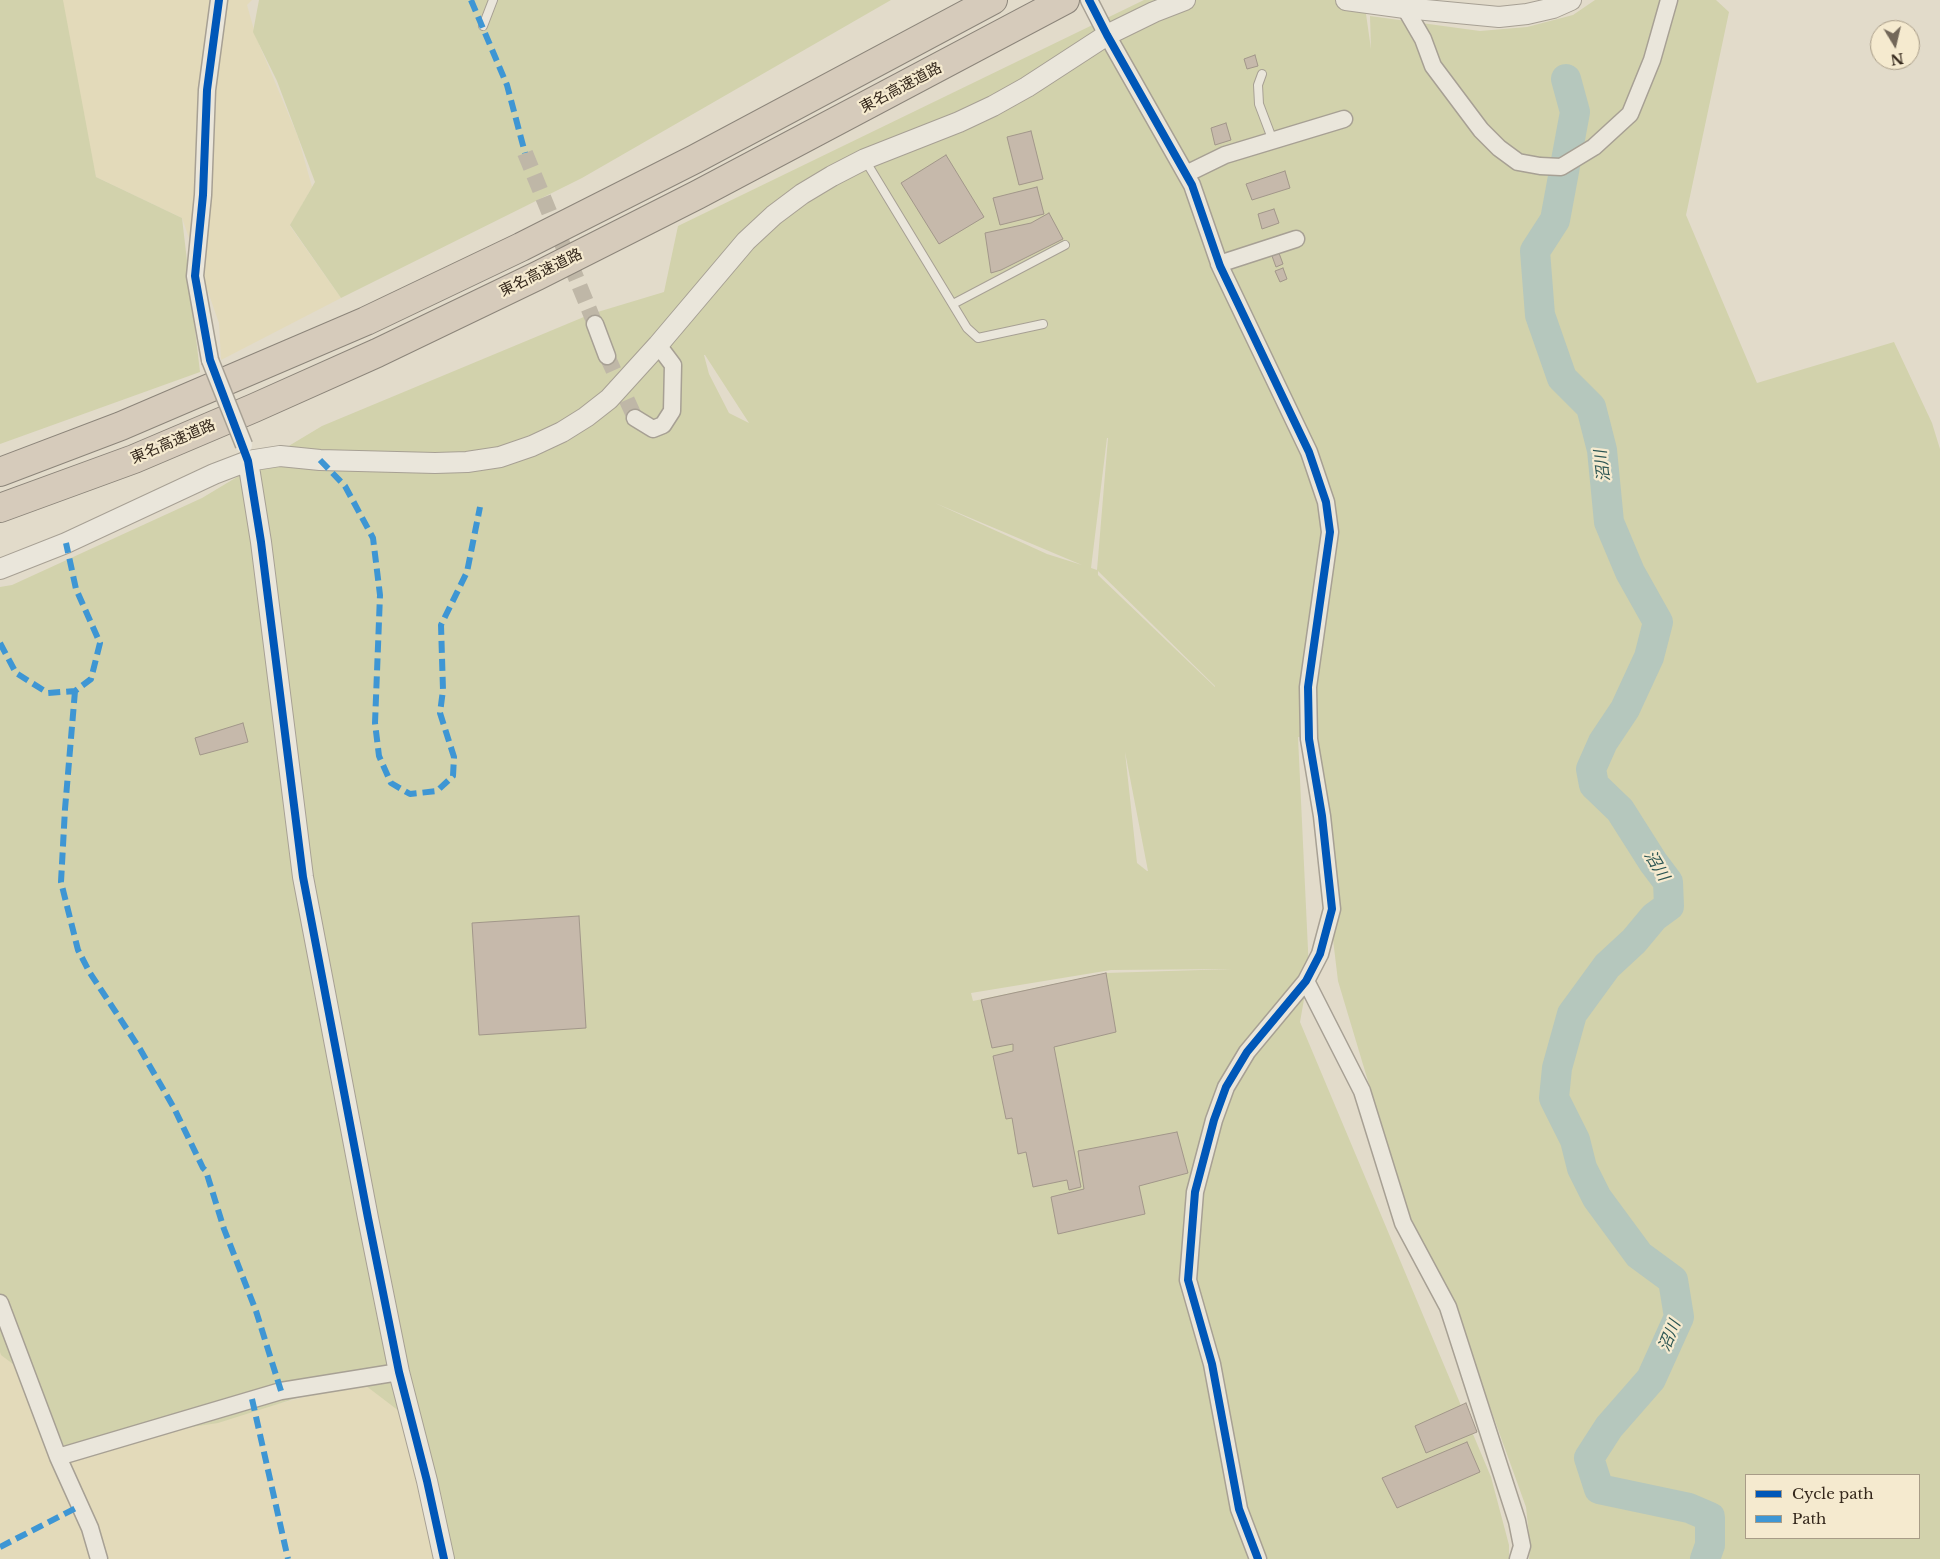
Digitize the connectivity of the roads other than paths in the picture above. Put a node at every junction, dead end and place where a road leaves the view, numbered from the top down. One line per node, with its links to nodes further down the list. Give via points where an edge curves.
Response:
1 (219, 0): 27 (street, bridge, via 207,90 203,195 195,276 210,360)
2 (493, 0): 11 (lane)
3 (993, 0): 28 (highway, via 686,163 366,322 121,426)
4 (1065, 0): 29 (highway, 東名高速道路, via 537,276 254,408 134,459)
5 (1089, 0): 12 (street)
6 (1185, 0): 12 (street)
7 (1346, 0): 10 (street)
8 (1571, 0): 10 (street, via 1553,8 1499,17)
9 (1668, 0): 10 (street, via 1652,60 1630,114 1594,147 1561,167 1518,162 1481,130 1433,66 1424,38)
10 (1405, 8)
11 (483, 26)
12 (1104, 30): 16 (street, via 1027,87 993,106); 17 (street)
13 (1262, 74): 15 (lane, via 1258,85 1259,104)
14 (1344, 119): 15 (street)
15 (1273, 141): 17 (street, via 1226,155)
16 (865, 159): 21 (lane); 24 (street, via 824,180 774,215 746,241)
17 (1186, 174): 20 (street)
18 (1296, 239): 20 (street)
19 (1065, 245): 21 (lane)
20 (1219, 264): 31 (street, via 1309,452 1326,502 1330,532 1308,687 1309,739 1322,816 1332,909 1320,954)
21 (953, 304): 23 (lane, via 967,328 978,338)
22 (595, 324): 25 (street)
23 (1043, 324)
24 (658, 345): 26 (street, via 673,365 672,411 663,425 653,429); 27 (street, via 609,400 586,417 539,443 500,457 435,463 320,460)
25 (608, 356)
26 (635, 418)
27 (246, 453): 30 (street, via 214,474 66,543); 33 (street, via 261,542 303,877)
28 (0, 472)
29 (0, 508)
30 (0, 569)
31 (1306, 981): 37 (street, via 1247,1052 1226,1087 1195,1192 1188,1280 1212,1364 1239,1509); 38 (street, via 1362,1092 1404,1223 1448,1307 1517,1521 1522,1546)
32 (0, 1303): 34 (street)
33 (399, 1372): 34 (street, via 281,1391); 36 (street)
34 (58, 1457): 35 (street, via 90,1528)
35 (99, 1559)
36 (444, 1559)
37 (1258, 1559)
38 (1518, 1559)

